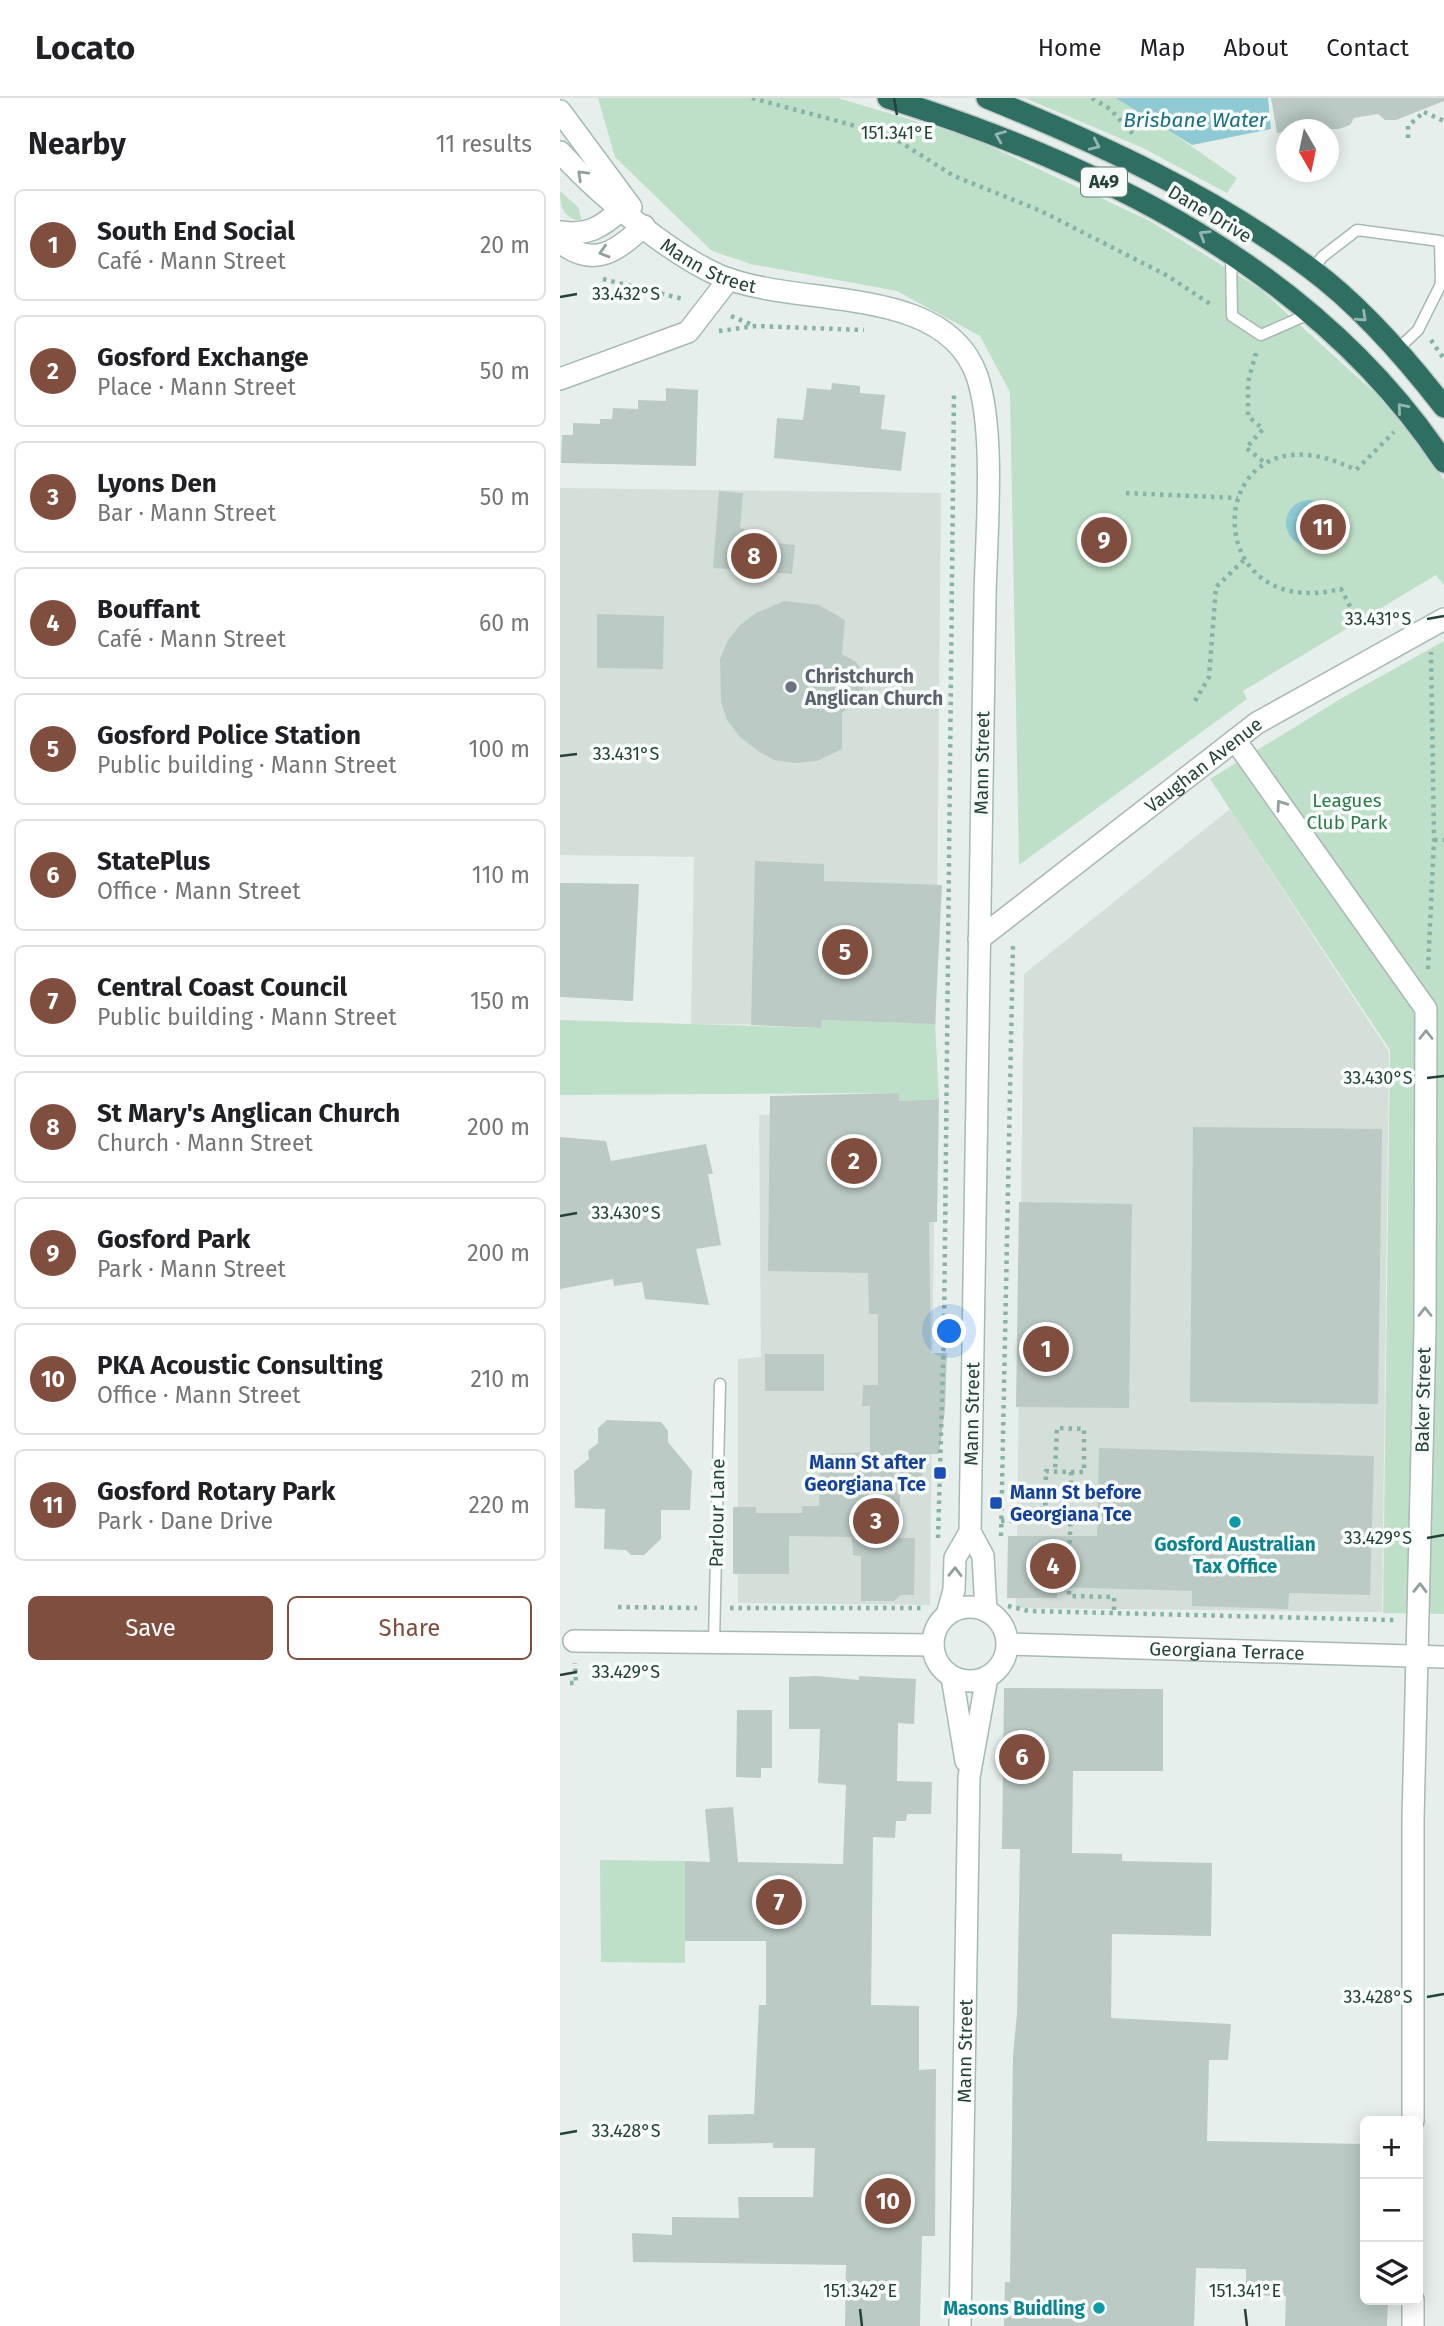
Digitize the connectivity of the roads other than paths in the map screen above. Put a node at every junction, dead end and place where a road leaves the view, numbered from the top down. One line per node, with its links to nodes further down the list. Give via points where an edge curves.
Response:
1 (567, 98): 4 (street)
2 (888, 98): 10 (highway, Dane Drive / A49, one-way to 2, via 1177,219 1046,155 971,124)
3 (988, 98): 11 (highway, Dane Drive / A49, one-way to 11, via 1202,198)
4 (566, 118): 6 (street, Mann Street)
5 (560, 152): 6 (street, Mann Street, one-way to 5)
6 (633, 215): 7 (street, via 579,234); 8 (street, one-way to 8, via 620,247 594,256 576,254); 12 (street, Mann Street, via 687,260)
7 (560, 232)
8 (560, 242)
9 (1442, 247): 11 (lane, via 1357,230); 14 (lane, via 1441,284 1418,330)
10 (1231, 251): 13 (highway, Dane Drive / A49); 13 (lane, via 1232,316 1261,335)
11 (1312, 270): 13 (highway); 14 (highway, Dane Drive / A49, one-way to 14)
12 (729, 279): 15 (street, via 688,331); 20 (street, Mann Street, via 785,294 906,311 958,342 976,376 986,445)
13 (1305, 308): 17 (highway, Dane Drive / A49, one-way to 13, via 1354,353)
14 (1398, 349): 16 (highway, Dane Drive / A49)
15 (560, 379)
16 (1444, 407)
17 (1444, 462)
18 (1444, 619): 19 (street, Vaughan Avenue, via 1257,723)
19 (1235, 740): 20 (street, Vaughan Avenue); 29 (street, Baker Street, one-way to 19, via 1426,1009)
20 (979, 939): 22 (street, Mann Street)
21 (720, 1384): 26 (lane, Parlour Lane)
22 (970, 1532): 23 (street, Mann Street, via 983,1556); 24 (street, Mann Street, one-way to 22, via 954,1590 955,1558)
23 (986, 1611): 24 (street, via 969,1607); 27 (street, via 1000,1622)
24 (939, 1612): 28 (street)
25 (574, 1641): 26 (street)
26 (714, 1642): 28 (street)
27 (1008, 1644): 29 (street, Georgiana Terrace); 32 (street, via 1000,1666)
28 (933, 1645): 31 (street, via 938,1663)
29 (1419, 1656): 30 (street, Georgiana Terrace); 34 (street, Baker Street, via 1413,1819)
30 (1444, 1657)
31 (952, 1676): 32 (street, via 970,1681); 33 (street, Mann Street)
32 (987, 1677): 33 (street, Mann Street)
33 (969, 1777): 36 (street, Mann Street)
34 (1413, 2116)
35 (1413, 2305): 37 (street)
36 (960, 2326)
37 (1413, 2326)

